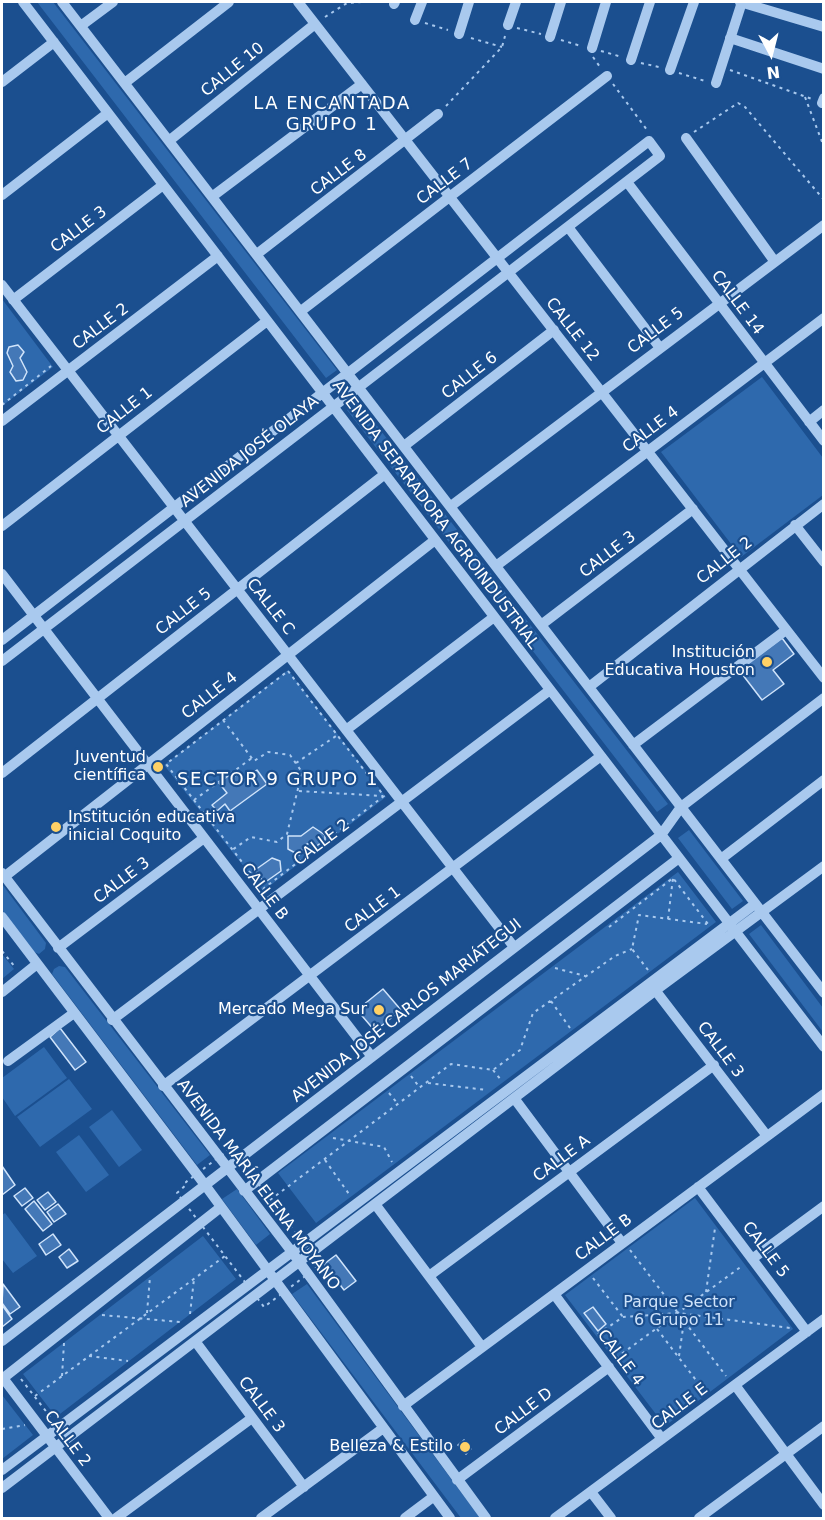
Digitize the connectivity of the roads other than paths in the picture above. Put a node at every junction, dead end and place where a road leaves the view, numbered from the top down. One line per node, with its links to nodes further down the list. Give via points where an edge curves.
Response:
1 (23, 2): 22 (street, AVENIDA SEPARADORA AGROINDUSTRIAL)
2 (62, 2): 16 (street, AVENIDA SEPARADORA AGROINDUSTRIAL)
3 (113, 2): 16 (street)
4 (229, 2): 29 (street)
5 (298, 2): 15 (street, CALLE 12)
6 (422, 2): 14 (street)
7 (469, 2): 19 (street)
8 (516, 2): 17 (street)
9 (561, 2): 20 (street)
10 (606, 2): 23 (street)
11 (650, 2): 24 (street)
12 (694, 2): 26 (street)
13 (741, 2): 18 (street); 21 (street)
14 (416, 20)
15 (315, 24): 31 (street, CALLE 12); 35 (street, CALLE 10)
16 (82, 25): 29 (street, AVENIDA SEPARADORA AGROINDUSTRIAL)
17 (508, 25)
18 (824, 27)
19 (459, 34)
20 (550, 37)
21 (730, 38): 25 (street); 30 (street)
22 (54, 42): 28 (street); 32 (street, AVENIDA SEPARADORA AGROINDUSTRIAL)
23 (591, 51)
24 (631, 60)
25 (824, 69)
26 (669, 70)
27 (608, 76): 41 (street, CALLE 7)
28 (2, 82)
29 (126, 82): 35 (street, AVENIDA SEPARADORA AGROINDUSTRIAL)
30 (716, 83)
31 (362, 84): 36 (street, CALLE 12); 40 (street)
32 (108, 113): 38 (street, AVENIDA SEPARADORA AGROINDUSTRIAL); 39 (street)
33 (438, 114): 36 (street, CALLE 8)
34 (686, 138): 47 (street)
35 (170, 140): 40 (street, AVENIDA SEPARADORA AGROINDUSTRIAL)
36 (406, 140): 41 (street, CALLE 12); 44 (street, CALLE 8)
37 (627, 182): 43 (street, AVENIDA JOSÉ OLAYA); 46 (street, AVENIDA JOSÉ OLAYA, via 660,156 649,141); 51 (street, CALLE 14)
38 (163, 185): 45 (street, AVENIDA SEPARADORA AGROINDUSTRIAL); 50 (street, CALLE 3)
39 (2, 195)
40 (213, 196): 44 (street, AVENIDA SEPARADORA AGROINDUSTRIAL)
41 (450, 197): 46 (street, CALLE 12); 52 (street, CALLE 7)
42 (824, 225): 47 (street, CALLE 5)
43 (568, 227): 48 (street, AVENIDA JOSÉ OLAYA); 56 (street)
44 (257, 254): 52 (street, AVENIDA SEPARADORA AGROINDUSTRIAL)
45 (218, 256): 54 (street, AVENIDA SEPARADORA AGROINDUSTRIAL); 58 (street, CALLE 2)
46 (496, 257): 48 (street, CALLE 12); 59 (street, AVENIDA JOSÉ OLAYA)
47 (775, 262): 51 (street, CALLE 5)
48 (508, 273): 55 (street, CALLE 12); 60 (street, AVENIDA JOSÉ OLAYA)
49 (2, 285): 50 (street, CALLE C)
50 (13, 300): 58 (street, CALLE C)
51 (719, 303): 56 (street, CALLE 5); 57 (street, CALLE 14)
52 (301, 311): 59 (street, AVENIDA SEPARADORA AGROINDUSTRIAL)
53 (824, 318): 57 (street, CALLE 4)
54 (267, 321): 61 (street, AVENIDA SEPARADORA AGROINDUSTRIAL); 67 (street, CALLE 1)
55 (554, 330): 62 (street, CALLE 12); 69 (street, CALLE 6)
56 (660, 348): 62 (street, CALLE 5)
57 (764, 363): 66 (street, CALLE 14); 70 (street, CALLE 4)
58 (68, 371): 65 (street, CALLE 2); 67 (street, CALLE C)
59 (347, 371): 60 (street, AVENIDA SEPARADORA AGROINDUSTRIAL); 61 (street, AVENIDA JOSÉ OLAYA)
60 (360, 388): 63 (street, AVENIDA JOSÉ OLAYA); 69 (street, AVENIDA SEPARADORA AGROINDUSTRIAL)
61 (322, 392): 63 (street, AVENIDA SEPARADORA AGROINDUSTRIAL); 74 (street, AVENIDA JOSÉ OLAYA)
62 (601, 392): 70 (street, CALLE 12); 73 (street, CALLE 5)
63 (333, 406): 71 (street, AVENIDA SEPARADORA AGROINDUSTRIAL); 76 (street, AVENIDA JOSÉ OLAYA)
64 (824, 410): 66 (street)
65 (2, 422)
66 (809, 422): 68 (street, CALLE 14)
67 (118, 435): 74 (street, CALLE C); 78 (street, CALLE 1)
68 (824, 441)
69 (404, 446): 73 (street, AVENIDA SEPARADORA AGROINDUSTRIAL)
70 (648, 452): 75 (street, CALLE 12); 81 (street, CALLE 4)
71 (385, 474): 79 (street, AVENIDA SEPARADORA AGROINDUSTRIAL); 84 (street, CALLE 5)
72 (824, 504): 77 (street, CALLE 2)
73 (451, 506): 81 (street, AVENIDA SEPARADORA AGROINDUSTRIAL)
74 (174, 507): 76 (street, CALLE C); 85 (street, AVENIDA JOSÉ OLAYA)
75 (693, 509): 82 (street, CALLE 12); 87 (street, CALLE 3)
76 (185, 521): 84 (street, CALLE C); 88 (street, AVENIDA JOSÉ OLAYA)
77 (795, 525): 80 (street); 82 (street, CALLE 2)
78 (2, 526)
79 (435, 540): 86 (street, AVENIDA SEPARADORA AGROINDUSTRIAL); 91 (street, CALLE 4)
80 (824, 562)
81 (496, 566): 87 (street, AVENIDA SEPARADORA AGROINDUSTRIAL)
82 (739, 569): 89 (street, CALLE 12); 94 (street, CALLE 2)
83 (2, 574): 85 (street, CALLE B)
84 (237, 589): 91 (street, CALLE C); 96 (street, CALLE 5)
85 (33, 615): 88 (street, CALLE B); 90 (street, AVENIDA JOSÉ OLAYA)
86 (494, 617): 95 (street, AVENIDA SEPARADORA AGROINDUSTRIAL); 98 (street)
87 (541, 625): 94 (street, AVENIDA SEPARADORA AGROINDUSTRIAL)
88 (43, 628): 92 (street, AVENIDA JOSÉ OLAYA); 96 (street, CALLE B)
89 (786, 630): 93 (street, CALLE 12); 99 (street)
90 (2, 640)
91 (288, 655): 98 (street, CALLE C); 101 (street, CALLE 4)
92 (2, 661)
93 (824, 678)
94 (589, 687): 99 (street, AVENIDA SEPARADORA AGROINDUSTRIAL)
95 (550, 690): 100 (street, AVENIDA SEPARADORA AGROINDUSTRIAL); 104 (street, CALLE 2)
96 (97, 698): 101 (street, CALLE B); 102 (street, CALLE 5)
97 (824, 699): 105 (street, AVENIDA JOSÉ CARLOS MARIÁTEGUI)
98 (342, 733): 104 (street, CALLE C)
99 (633, 745): 105 (street, AVENIDA SEPARADORA AGROINDUSTRIAL)
100 (601, 756): 106 (street, AVENIDA SEPARADORA AGROINDUSTRIAL); 111 (street, CALLE 1)
101 (148, 764): 107 (street, CALLE B); 112 (street, CALLE 4)
102 (2, 773)
103 (824, 780): 109 (street)
104 (402, 802): 111 (street, CALLE C); 114 (street, CALLE 2)
105 (681, 807): 106 (street, AVENIDA JOSÉ CARLOS MARIÁTEGUI); 109 (street, AVENIDA SEPARADORA AGROINDUSTRIAL)
106 (661, 835): 108 (street, AVENIDA SEPARADORA AGROINDUSTRIAL); 117 (street, AVENIDA JOSÉ CARLOS MARIÁTEGUI)
107 (204, 838): 114 (street, CALLE B); 118 (street, CALLE 3)
108 (679, 858): 116 (street, AVENIDA SEPARADORA AGROINDUSTRIAL); 138 (street)
109 (721, 860): 113 (street, AVENIDA SEPARADORA AGROINDUSTRIAL)
110 (824, 866): 113 (street)
111 (453, 868): 117 (street, CALLE C); 120 (street, CALLE 1)
112 (3, 875): 118 (street, AVENIDA MARÍA ELENA MOYANO)
113 (758, 908): 116 (street); 123 (street, AVENIDA SEPARADORA AGROINDUSTRIAL)
114 (259, 909): 120 (street, CALLE B); 125 (street, CALLE 2)
115 (2, 917): 119 (street)
116 (732, 927): 121 (street); 126 (street, AVENIDA SEPARADORA AGROINDUSTRIAL)
117 (514, 947): 127 (street, AVENIDA JOSÉ CARLOS MARIÁTEGUI)
118 (58, 948): 125 (street, AVENIDA MARÍA ELENA MOYANO)
119 (37, 964): 122 (street); 124 (street)
120 (310, 976): 127 (street, CALLE B); 130 (street, CALLE 1)
121 (653, 987): 129 (street, CALLE 3); 132 (street); 143 (street)
122 (2, 992)
123 (824, 993)
124 (74, 1013): 128 (street); 136 (street)
125 (112, 1020): 130 (street, AVENIDA MARÍA ELENA MOYANO)
126 (824, 1047)
127 (372, 1057): 134 (street, AVENIDA JOSÉ CARLOS MARIÁTEGUI)
128 (8, 1061)
129 (714, 1065): 133 (street, CALLE 3); 135 (street, CALLE A)
130 (163, 1086): 134 (street, AVENIDA MARÍA ELENA MOYANO)
131 (824, 1094): 133 (street, CALLE B)
132 (514, 1098): 135 (street); 139 (street)
133 (767, 1136): 137 (street, CALLE B)
134 (226, 1168): 136 (street, AVENIDA JOSÉ CARLOS MARIÁTEGUI); 138 (street, AVENIDA MARÍA ELENA MOYANO)
135 (570, 1172): 142 (street); 147 (street, CALLE A)
136 (205, 1185): 141 (street); 152 (street, AVENIDA JOSÉ CARLOS MARIÁTEGUI)
137 (698, 1186): 142 (street, CALLE B); 144 (street, CALLE 5)
138 (244, 1191): 143 (street, AVENIDA MARÍA ELENA MOYANO)
139 (375, 1204): 145 (street); 147 (street)
140 (824, 1206): 144 (street)
141 (221, 1207): 146 (street); 156 (street)
142 (623, 1242): 149 (street, CALLE B)
143 (292, 1252): 145 (street, AVENIDA MARÍA ELENA MOYANO); 146 (street)
144 (752, 1258): 151 (street, CALLE 5)
145 (299, 1262): 148 (street); 158 (street, AVENIDA MARÍA ELENA MOYANO)
146 (267, 1270): 148 (street); 162 (street)
147 (429, 1276): 154 (street)
148 (274, 1280): 153 (street); 161 (street)
149 (554, 1294): 154 (street, CALLE B); 155 (street, CALLE 4)
150 (824, 1319): 151 (street, CALLE E)
151 (807, 1332): 157 (street, CALLE E)
152 (2, 1341)
153 (195, 1341): 159 (street, CALLE 3); 164 (street)
154 (482, 1347): 158 (street, CALLE B)
155 (609, 1367): 163 (street, CALLE 4); 167 (street, CALLE D)
156 (2, 1379): 162 (street, CALLE 2)
157 (735, 1385): 163 (street, CALLE E); 165 (street)
158 (403, 1406): 167 (street, AVENIDA MARÍA ELENA MOYANO)
159 (252, 1418): 168 (street, CALLE 3); 174 (street)
160 (824, 1426): 165 (street)
161 (382, 1429): 168 (street); 171 (street)
162 (46, 1436): 164 (street, CALLE 2); 166 (street)
163 (662, 1439): 170 (street, CALLE E)
164 (55, 1448): 169 (street); 173 (street, CALLE 2)
165 (786, 1454): 172 (street); 181 (street)
166 (2, 1470)
167 (457, 1480): 178 (street, AVENIDA MARÍA ELENA MOYANO)
168 (304, 1487): 175 (street)
169 (2, 1488)
170 (591, 1492): 179 (street, CALLE E); 180 (street)
171 (434, 1497): 176 (street); 177 (street)
172 (824, 1505)
173 (108, 1518)
174 (116, 1518)
175 (261, 1518)
176 (405, 1518)
177 (450, 1518)
178 (486, 1518)
179 (555, 1518)
180 (611, 1518)
181 (699, 1518)

